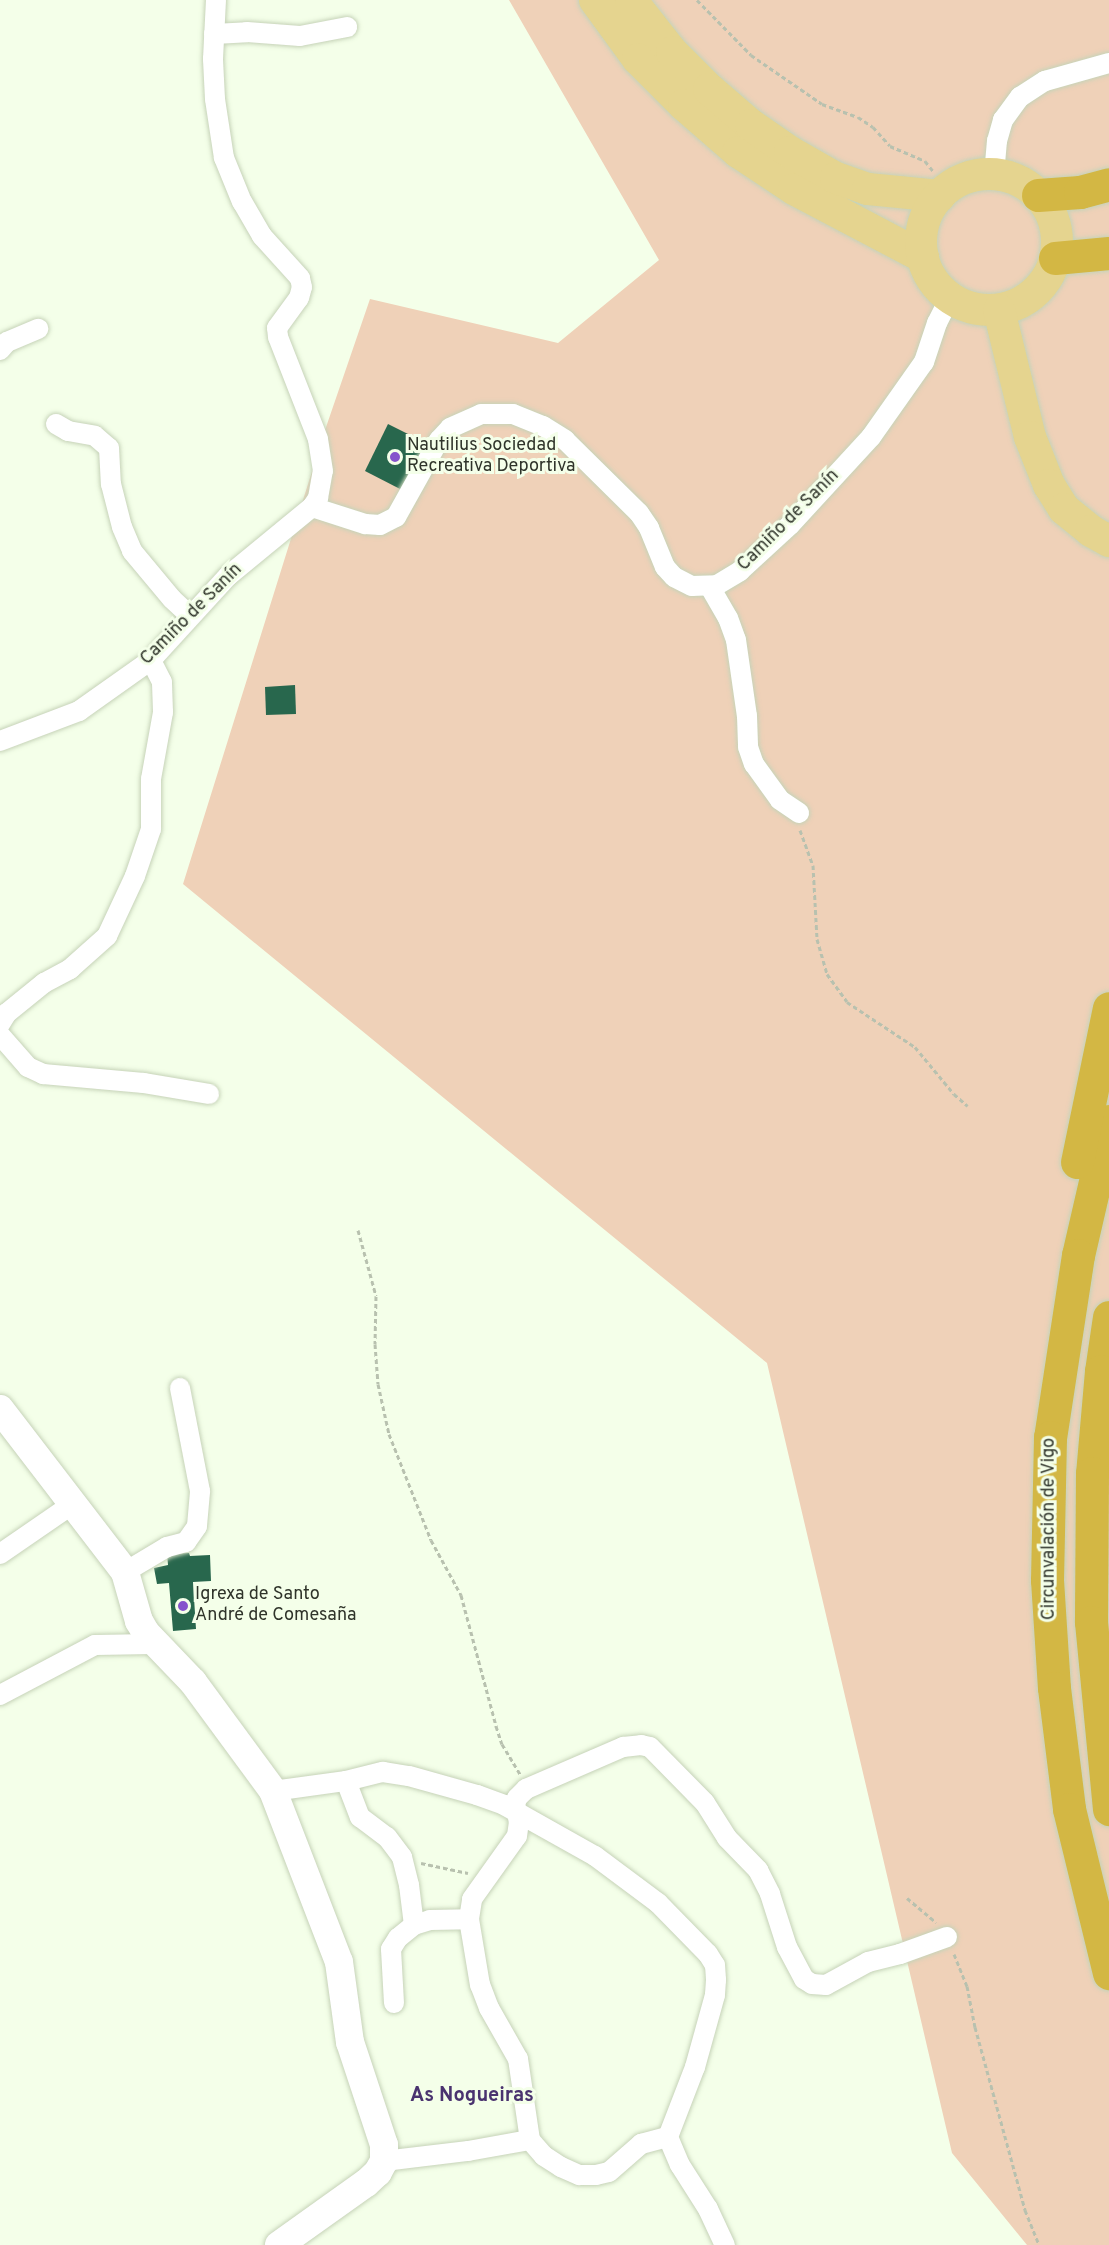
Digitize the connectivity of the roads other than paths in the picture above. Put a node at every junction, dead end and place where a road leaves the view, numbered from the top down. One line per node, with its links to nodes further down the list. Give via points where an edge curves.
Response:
1 (216, 0): 5 (street)
2 (595, 0): 12 (main road, via 638,59 738,152 794,189)
3 (631, 0): 9 (main road, via 672,52 709,89 790,152 836,178 868,189)
4 (347, 27): 5 (street, via 300,36)
5 (214, 34): 19 (street, via 215,99 224,158 242,202 262,236 300,278 302,287 277,328 320,447 323,471 318,498)
6 (1109, 63): 7 (street, via 1045,81 1020,97 1003,120)
7 (994, 174): 9 (main road, via 969,177); 10 (main road, via 1025,185)
8 (1109, 184): 10 (highway, via 1080,192)
9 (943, 193): 12 (main road, via 924,224)
10 (1038, 195): 13 (main road, via 1051,214)
11 (1109, 253): 13 (highway)
12 (923, 257): 14 (main road, via 929,273)
13 (1055, 258): 15 (main road, via 1048,277 1035,293)
14 (950, 298): 15 (main road, via 982,310); 21 (street, Camiño de Sanín, via 924,362 871,437 790,525 732,578)
15 (999, 310): 20 (main road, via 1030,437 1049,485 1064,509)
16 (38, 329): 17 (street, via 7,342)
17 (0, 350)
18 (56, 424): 22 (street, via 68,431 95,436 109,448 111,484 132,551)
19 (312, 507): 21 (street, via 380,525 396,517 439,440 450,428 481,414 513,414 564,440 639,513 665,567 674,577 692,586); 22 (street, Camiño de Sanín, via 228,576)
20 (1109, 541)
21 (710, 587): 25 (street, via 728,618 735,640 748,747 754,764 780,800)
22 (190, 616): 23 (street, Camiño de Sanín)
23 (151, 660): 24 (street, Camiño de Sanín, via 79,711); 27 (street, via 162,682 163,712 151,779 151,829 135,876 107,936 70,969 34,990)
24 (0, 741)
25 (799, 813)
26 (1109, 1008): 34 (highway, via 1071,1189 1047,1359)
27 (0, 1024)
28 (0, 1035): 29 (street, via 28,1067 43,1074 144,1083)
29 (209, 1094)
30 (1109, 1121): 34 (highway, Circunvalación de Vigo, via 1078,1256)
31 (1109, 1317): 42 (highway, via 1092,1473 1091,1622)
32 (180, 1388): 37 (street, via 200,1491 197,1526 186,1542 167,1546)
33 (0, 1409): 35 (street)
34 (1050, 1437): 47 (highway, Circunvalación de Vigo, via 1047,1580 1054,1688 1069,1809)
35 (74, 1503): 36 (street); 37 (street)
36 (0, 1554)
37 (125, 1572): 38 (street, via 139,1621)
38 (153, 1644): 39 (street, via 95,1645); 41 (street, via 193,1682)
39 (0, 1695)
40 (346, 1781): 41 (street); 43 (street, via 394,1773 494,1800); 45 (street, via 360,1817 387,1837 402,1857)
41 (273, 1791): 51 (street, via 339,1962 350,2042 384,2145)
42 (1109, 1809)
43 (517, 1814): 44 (street, via 519,1830 514,1843 472,1899); 46 (street, via 517,1798 526,1789 623,1747 641,1745 650,1748 705,1803 727,1838 758,1870 787,1947 804,1979 826,1985 867,1962); 49 (street, via 611,1866 658,1902 715,1965 711,2011)
44 (469, 1919): 45 (street, via 430,1920); 50 (street, via 486,2001 518,2059)
45 (414, 1925): 48 (street, via 391,1949)
46 (947, 1937)
47 (1109, 1973)
48 (394, 2003)
49 (668, 2137): 50 (street, via 641,2144 609,2172 597,2175 579,2175 561,2167); 53 (street)
50 (530, 2140): 51 (street)
51 (384, 2161): 52 (street, via 366,2183)
52 (279, 2245)
53 (725, 2245)

